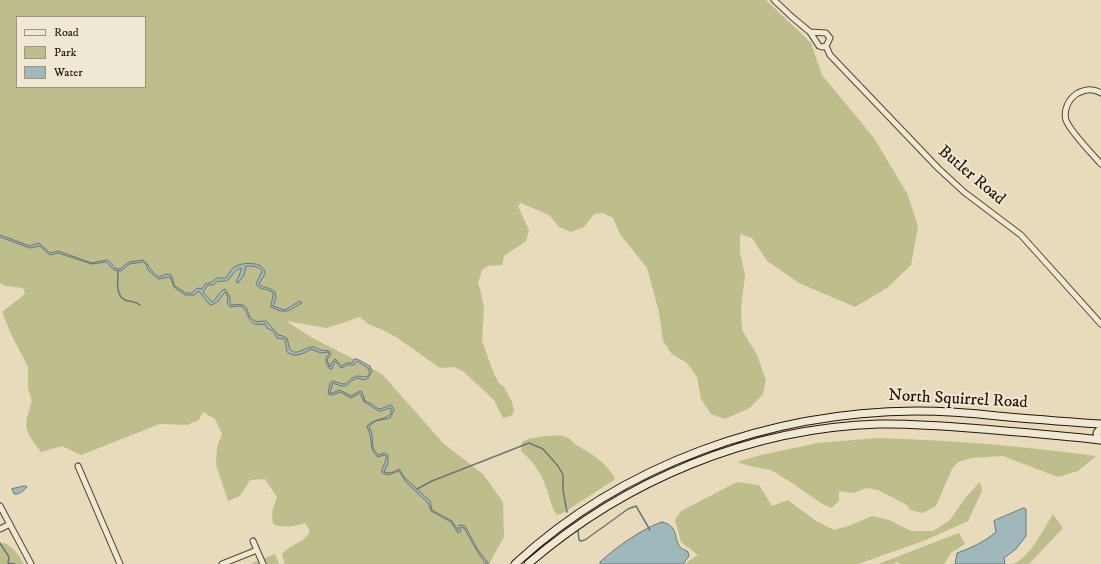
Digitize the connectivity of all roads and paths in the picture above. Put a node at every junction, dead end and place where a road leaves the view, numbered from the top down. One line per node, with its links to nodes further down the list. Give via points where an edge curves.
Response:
1 (774, 0): 2 (street, Butler Road)
2 (810, 32): 3 (street, Butler Road, via 819,46); 3 (street, Butler Road, via 826,33 830,38)
3 (826, 46): 6 (street, Butler Road, via 830,55 925,155 964,192 1021,235)
4 (1101, 93): 5 (street, via 1087,89 1076,94 1068,102 1065,111 1071,129)
5 (1101, 164)
6 (1101, 324)
7 (1101, 424): 20 (main road, North Squirrel Road, via 918,411 843,415 774,428 695,453 634,480 546,537)
8 (1101, 428): 9 (main road, via 1097,433)
9 (1100, 440): 21 (main road, North Squirrel Road, via 920,424 860,425 784,436 710,456 645,485 585,520)
10 (78, 466): 17 (street)
11 (0, 506): 12 (street)
12 (10, 524): 13 (street); 16 (street)
13 (0, 529)
14 (254, 541): 15 (street)
15 (257, 550): 18 (street); 19 (street)
16 (31, 564)
17 (120, 564)
18 (222, 564)
19 (262, 564)
20 (515, 564)
21 (528, 564)

